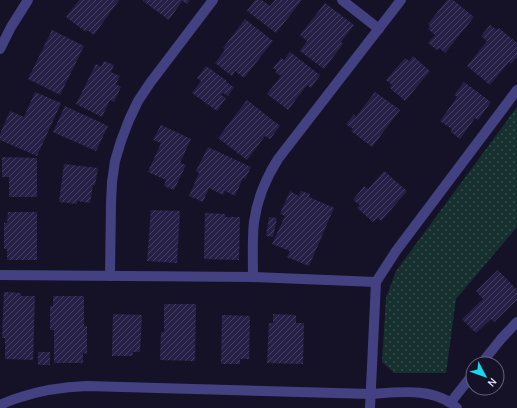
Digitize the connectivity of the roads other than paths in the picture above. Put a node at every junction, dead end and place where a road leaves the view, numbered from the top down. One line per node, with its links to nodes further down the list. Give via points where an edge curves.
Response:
1 (28, 0): 6 (street)
2 (213, 0): 9 (street, via 138,101 121,140 112,182)
3 (342, 0): 5 (street)
4 (401, 0): 5 (street)
5 (379, 29): 10 (street, via 278,158 270,173 254,221)
6 (0, 49)
7 (517, 90): 11 (street, via 396,251)
8 (0, 275): 9 (street)
9 (110, 276): 10 (street)
10 (253, 278): 11 (street)
11 (376, 282): 15 (street)
12 (517, 322): 13 (street)
13 (487, 356)
14 (465, 387): 17 (street)
15 (371, 394): 16 (street, via 87,386 56,388); 17 (street, via 421,393 436,396); 18 (street)
16 (0, 405)
17 (454, 405)
18 (370, 408)

